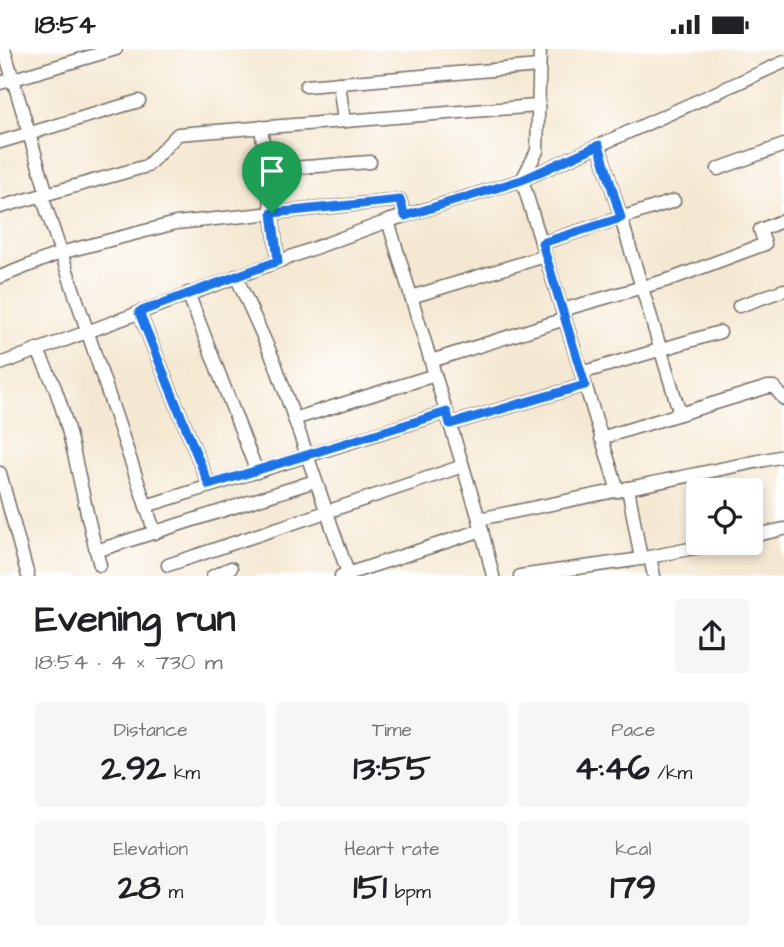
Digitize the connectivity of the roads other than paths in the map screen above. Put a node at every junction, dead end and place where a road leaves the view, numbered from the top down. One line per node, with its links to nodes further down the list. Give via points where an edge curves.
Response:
1 (4, 49): 6 (street)
2 (116, 49): 6 (street)
3 (540, 49): 5 (street)
4 (784, 62): 15 (street)
5 (539, 66): 7 (street); 10 (street)
6 (6, 82): 13 (street)
7 (339, 83): 8 (street); 11 (street)
8 (306, 86)
9 (139, 101): 13 (street)
10 (537, 106): 11 (street); 20 (street, via 537,151)
11 (344, 121): 12 (street)
12 (261, 127): 19 (street); 21 (street, via 178,134 147,166)
13 (29, 134): 14 (street); 21 (street)
14 (0, 142)
15 (599, 145): 20 (street); 26 (street)
16 (784, 145): 18 (street)
17 (370, 163): 19 (street)
18 (718, 169)
19 (266, 170): 24 (street)
20 (522, 180): 25 (street); 29 (street)
21 (44, 195): 23 (street); 30 (street)
22 (674, 201): 26 (street)
23 (0, 207)
24 (272, 213): 25 (street, via 400,200); 30 (street, via 176,223); 31 (street)
25 (405, 216): 28 (street)
26 (621, 218): 29 (street); 34 (street)
27 (784, 220): 34 (street, via 760,230 765,244)
28 (388, 221): 31 (street); 37 (street)
29 (543, 250): 37 (street); 40 (street)
30 (60, 253): 33 (street); 41 (street)
31 (278, 261): 32 (street)
32 (236, 276): 36 (street); 52 (street)
33 (0, 277)
34 (642, 287): 40 (street); 44 (street)
35 (784, 290): 38 (street)
36 (188, 293): 39 (street); 57 (street)
37 (411, 297): 45 (street)
38 (739, 306)
39 (139, 312): 41 (street); 60 (street)
40 (564, 315): 45 (street); 48 (street)
41 (86, 331): 43 (street); 62 (street)
42 (720, 332): 44 (street)
43 (37, 349): 46 (street); 69 (street, via 65,420)
44 (661, 350): 48 (street); 50 (street)
45 (431, 361): 47 (street)
46 (0, 364)
47 (435, 375): 51 (street); 52 (street)
48 (583, 379): 51 (street); 53 (street)
49 (784, 399): 50 (street, via 774,387 768,387)
50 (680, 414): 53 (street)
51 (448, 418): 54 (street); 56 (street)
52 (294, 419): 54 (street)
53 (601, 438): 61 (street)
54 (307, 455): 57 (street); 59 (street)
55 (784, 456): 61 (street)
56 (463, 466): 63 (street); 64 (street)
57 (257, 472): 60 (street)
58 (0, 473): 75 (street)
59 (315, 481): 63 (street); 66 (street)
60 (209, 485): 62 (street)
61 (623, 490): 64 (street); 70 (street)
62 (146, 506): 66 (street)
63 (326, 510): 72 (street); 74 (street)
64 (481, 524): 74 (street); 77 (street)
65 (784, 529): 67 (street)
66 (155, 533): 69 (street)
67 (763, 533)
68 (686, 550): 70 (street)
69 (96, 551): 71 (street)
70 (646, 558): 78 (street); 79 (street)
71 (100, 565)
72 (168, 565)
73 (231, 568): 76 (street)
74 (346, 575)
75 (28, 576)
76 (213, 576)
77 (493, 576)
78 (520, 576)
79 (654, 576)

